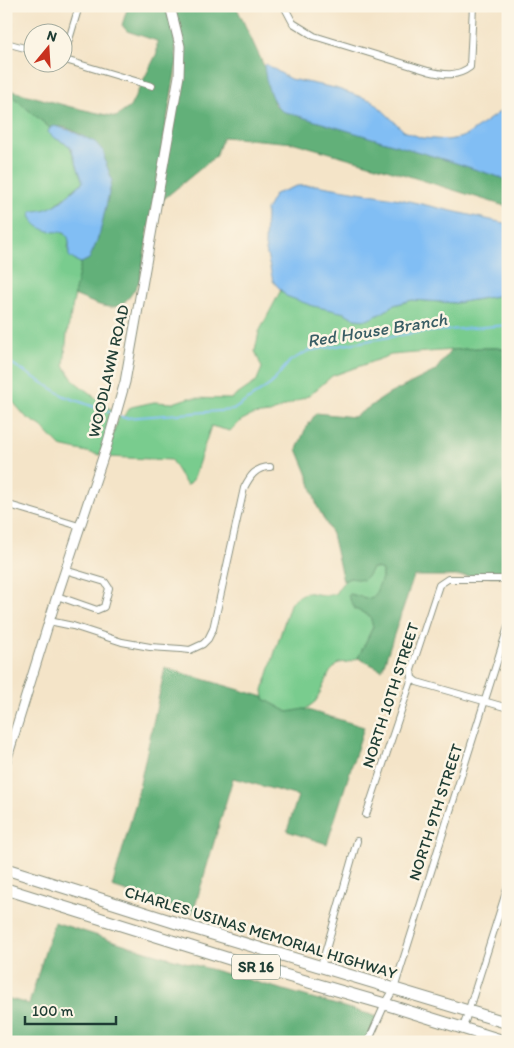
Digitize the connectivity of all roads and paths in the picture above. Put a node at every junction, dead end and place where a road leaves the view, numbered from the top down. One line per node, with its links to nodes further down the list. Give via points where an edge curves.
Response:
1 (79, 6): 5 (street)
2 (170, 6): 12 (street, WOODLAWN ROAD, via 178,32 180,60 169,133 125,382)
3 (284, 6): 4 (street, via 293,24 314,36 428,71 461,74 470,68)
4 (473, 6)
5 (72, 29)
6 (6, 43): 7 (street)
7 (22, 47)
8 (72, 62): 9 (street)
9 (152, 86)
10 (270, 467): 16 (street, via 256,471 244,488 213,629 203,644 190,650 139,646)
11 (6, 504): 12 (street)
12 (79, 526): 13 (street, WOODLAWN ROAD)
13 (65, 570): 15 (street, WOODLAWN ROAD); 15 (street, via 105,582 109,588 104,607 97,610)
14 (508, 579): 18 (street, NORTH 10TH STREET, via 448,579 440,583)
15 (57, 596): 16 (street, WOODLAWN ROAD)
16 (49, 621): 21 (street, WOODLAWN ROAD)
17 (508, 627): 19 (street, NORTH 9TH STREET)
18 (412, 678): 19 (street); 22 (street, NORTH 10TH STREET)
19 (485, 701): 20 (street); 30 (street, NORTH 9TH STREET)
20 (508, 708)
21 (6, 761)
22 (366, 814)
23 (357, 841): 29 (street)
24 (6, 869): 28 (highway, CHARLES USINAS MEMORIAL HIGHWAY / SR 16)
25 (508, 886): 32 (street)
26 (6, 890): 27 (highway, CHARLES USINAS MEMORIAL HIGHWAY / SR 16)
27 (48, 902): 28 (highway, via 81,908 169,935 177,934); 31 (highway, CHARLES USINAS MEMORIAL HIGHWAY / SR 16, via 236,962)
28 (186, 926): 29 (highway, CHARLES USINAS MEMORIAL HIGHWAY / SR 16)
29 (321, 967): 30 (highway, CHARLES USINAS MEMORIAL HIGHWAY / SR 16)
30 (394, 989): 31 (street, NORTH 9TH STREET); 32 (highway, CHARLES USINAS MEMORIAL HIGHWAY / SR 16)
31 (385, 1004): 34 (highway, CHARLES USINAS MEMORIAL HIGHWAY / SR 16); 35 (street, NORTH 9TH STREET)
32 (468, 1012): 33 (highway, CHARLES USINAS MEMORIAL HIGHWAY / SR 16); 34 (street)
33 (508, 1023)
34 (463, 1028): 36 (highway, CHARLES USINAS MEMORIAL HIGHWAY / SR 16)
35 (368, 1042)
36 (507, 1042)

